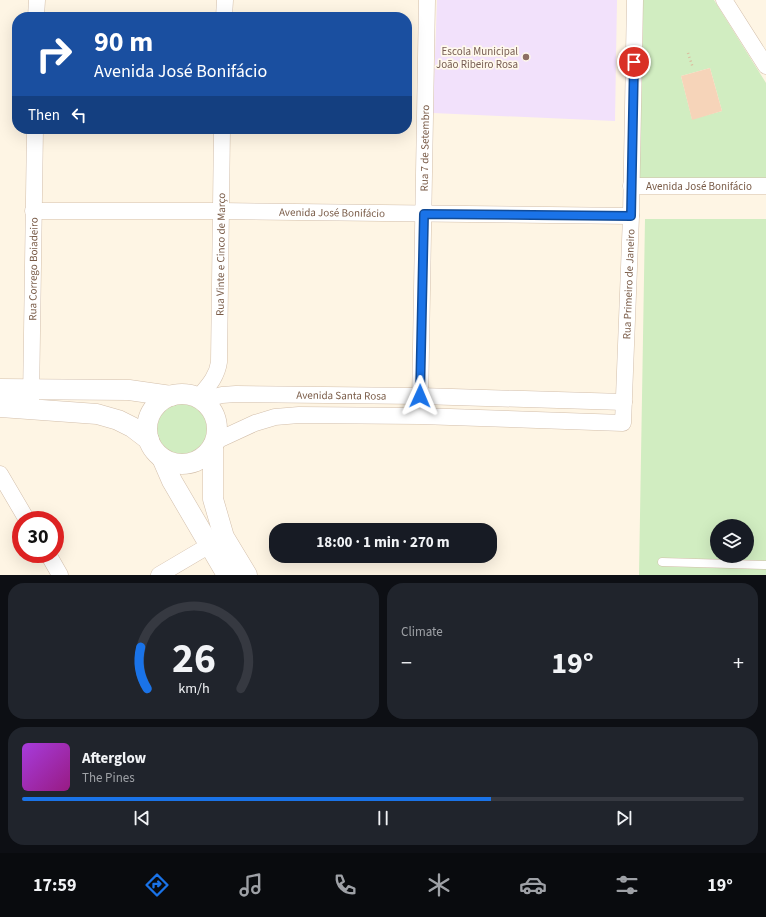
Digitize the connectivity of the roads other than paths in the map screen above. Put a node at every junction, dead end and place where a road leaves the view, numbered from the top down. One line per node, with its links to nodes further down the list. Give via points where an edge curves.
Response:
1 (37, 0): 6 (street)
2 (224, 0): 7 (street)
3 (427, 0): 15 (street, Rua 7 de Setembro)
4 (635, 0): 11 (street, Rua Primeiro de Janeiro)
5 (724, 0): 8 (street)
6 (36, 12)
7 (224, 12)
8 (766, 66)
9 (35, 134): 13 (street, Rua Corrego Boiadeiro)
10 (222, 134): 14 (street, Rua Vinte e Cinco de Março)
11 (631, 186): 12 (street, Avenida José Bonifácio); 16 (street, Rua Primeiro de Janeiro)
12 (766, 186)
13 (34, 211): 14 (street, Avenida José Bonifácio); 20 (street, Rua Corrego Boiadeiro)
14 (220, 211): 15 (street, Avenida José Bonifácio); 21 (street, Rua Vinte e Cinco de Março, via 219,362 214,378)
15 (424, 214): 16 (street, Avenida José Bonifácio); 19 (street, Rua 7 de Setembro)
16 (631, 216): 22 (street, Rua Primeiro de Janeiro)
17 (0, 389): 20 (street)
18 (171, 396): 20 (street, via 129,390); 21 (street, via 186,394); 26 (street, via 159,403 151,413 147,427)
19 (420, 396): 21 (street, Avenida Santa Rosa, via 236,394); 22 (street, Avenida Santa Rosa); 24 (street, Rua 7 de Setembro)
20 (31, 399): 23 (street); 26 (street, via 118,420)
21 (200, 399): 27 (street, via 215,417)
22 (624, 402): 25 (street, Rua Primeiro de Janeiro)
23 (0, 407)
24 (420, 416): 25 (street, Avenida Santa Rosa); 27 (street, Avenida Santa Rosa, via 275,417 254,423)
25 (623, 423)
26 (149, 440): 28 (street)
27 (215, 444): 28 (street, via 201,459 185,465); 31 (street, via 213,499)
28 (162, 458): 31 (street, via 172,481)
29 (0, 474): 30 (street)
30 (22, 511)
31 (216, 541): 36 (street); 37 (street); 38 (street)
32 (662, 562): 34 (lane)
33 (53, 563): 35 (street)
34 (766, 565)
35 (60, 575)
36 (159, 575)
37 (228, 575)
38 (247, 575)

